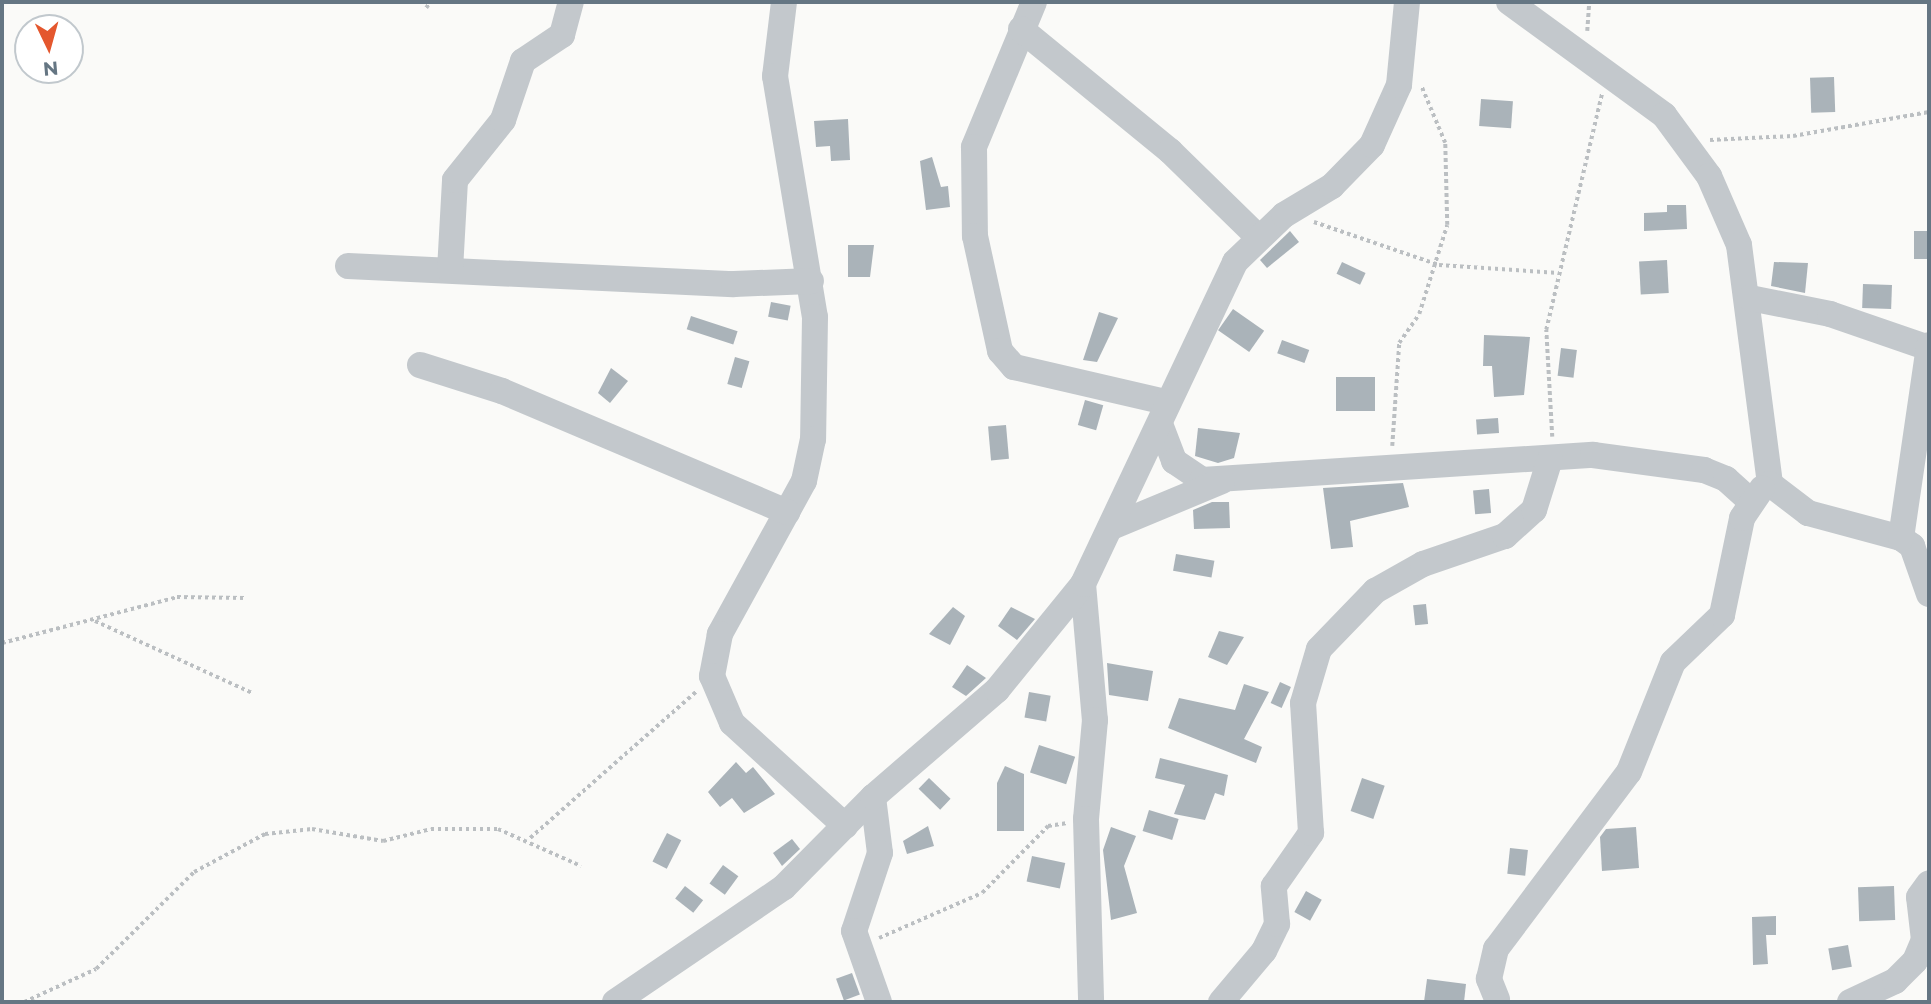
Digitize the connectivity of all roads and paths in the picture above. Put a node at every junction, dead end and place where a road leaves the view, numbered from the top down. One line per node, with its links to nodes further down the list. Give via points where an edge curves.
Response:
1 (430, 2): 7 (path)
2 (571, 2): 17 (street, via 562,35 523,61 503,120 455,180)
3 (784, 2): 19 (street, via 775,76)
4 (1034, 2): 8 (street)
5 (1407, 2): 13 (street, via 1399,85 1372,145 1332,186)
6 (1509, 2): 9 (street)
7 (426, 8)
8 (1021, 29): 14 (street, via 1170,151); 23 (street, via 982,118 972,174 975,236 1000,351 1014,367)
9 (1608, 75): 12 (street, via 1656,109); 18 (path, via 1581,163)
10 (1419, 82): 15 (path, via 1448,164)
11 (1929, 112): 12 (path, via 1793,136)
12 (1683, 140): 20 (street, via 1729,214)
13 (1284, 215): 14 (street); 15 (path)
14 (1257, 236): 23 (street, via 1235,262)
15 (1439, 265): 18 (path); 25 (path, via 1399,343)
16 (348, 266): 17 (street)
17 (450, 270): 19 (street, via 734,284)
18 (1559, 273): 24 (path, via 1546,330 1553,399)
19 (811, 281): 29 (street, via 813,439 804,481)
20 (1750, 298): 21 (street, via 1830,314); 27 (street)
21 (1929, 346): 31 (street)
22 (420, 365): 29 (street, via 502,391)
23 (1163, 413): 26 (street, via 1174,461 1202,480); 30 (street)
24 (1549, 459): 25 (street); 28 (street, via 1593,455 1704,470 1726,479); 51 (street, via 1534,510 1506,536 1423,564 1375,592 1319,649 1303,712 1311,833 1274,886 1277,924 1264,951)
25 (1390, 464): 26 (street)
26 (1222, 480): 30 (street)
27 (1770, 484): 28 (street); 31 (street, via 1808,513)
28 (1749, 500): 46 (street, via 1722,615 1673,662 1629,772 1539,898 1507,928 1491,962 1490,991)
29 (787, 512): 37 (street, via 720,634)
30 (1114, 526): 32 (street)
31 (1914, 542): 33 (street)
32 (1083, 584): 39 (street, via 997,690); 40 (street, via 1095,720)
33 (1929, 594)
34 (245, 598): 35 (path, via 177,597)
35 (94, 621): 36 (path); 38 (path)
36 (2, 643)
37 (712, 676): 41 (street, via 733,723); 42 (path)
38 (252, 692)
39 (873, 797): 41 (street); 45 (street, via 880,853 857,912)
40 (1086, 819): 45 (path, via 1048,826 982,893 911,919); 50 (street)
41 (845, 826): 48 (street, via 752,913 662,965)
42 (530, 838): 43 (path); 47 (path, via 464,827 383,841 312,829 265,834 194,872 96,969)
43 (581, 866)
44 (1929, 883): 52 (street, via 1919,897 1924,940 1915,961 1895,981)
45 (860, 956): 49 (street)
46 (1500, 1001)
47 (24, 1002)
48 (615, 1002)
49 (879, 1002)
50 (1091, 1002)
51 (1221, 1002)
52 (1850, 1002)

